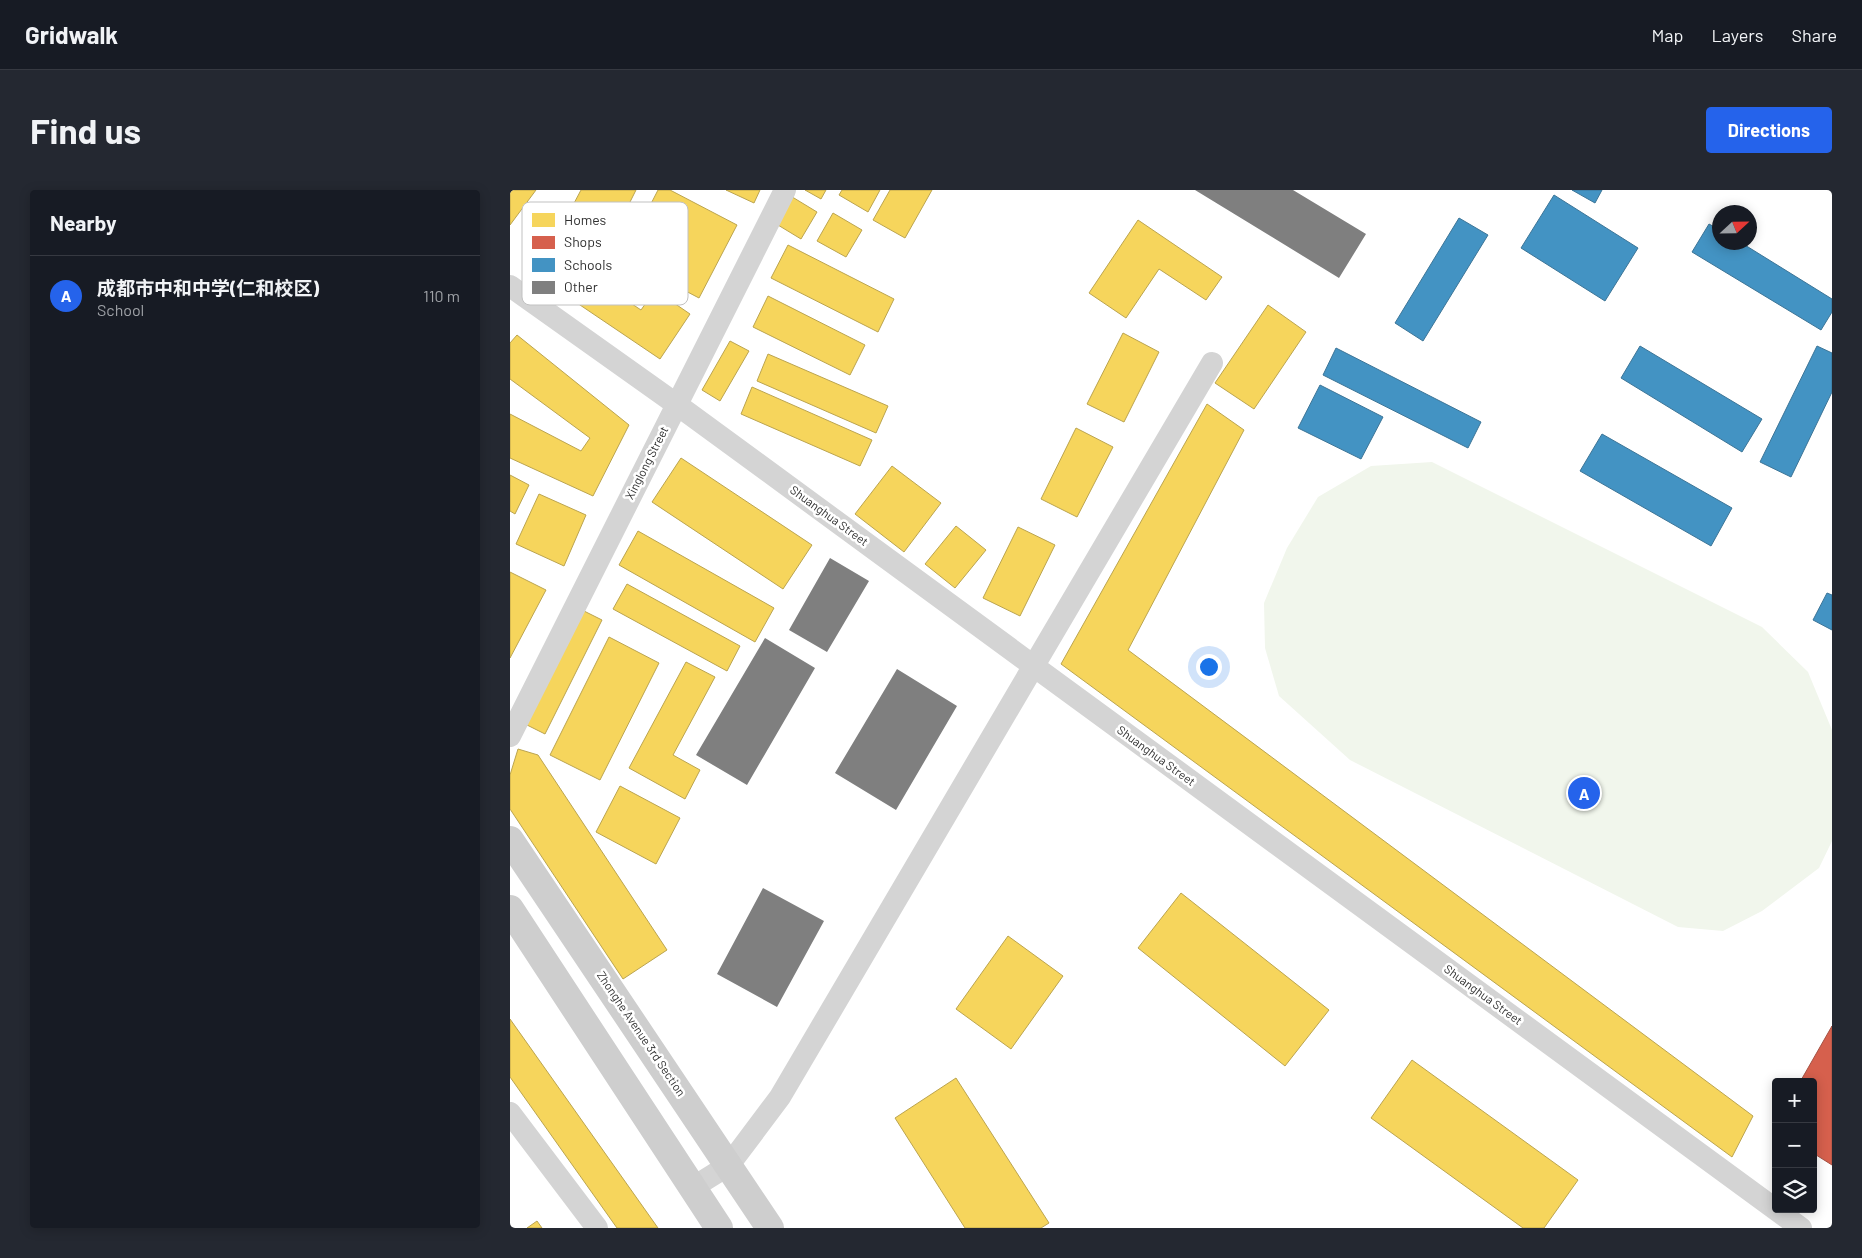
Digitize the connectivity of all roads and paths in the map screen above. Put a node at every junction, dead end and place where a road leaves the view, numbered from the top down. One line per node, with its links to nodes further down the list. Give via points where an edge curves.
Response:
1 (785, 190): 6 (street, Xinglong Street)
2 (510, 286): 3 (street, Shuanghua Street)
3 (522, 295)
4 (537, 305): 6 (street, Shuanghua Street)
5 (1212, 364): 7 (street)
6 (676, 404): 7 (street, Shuanghua Street); 8 (street, Xinglong Street)
7 (1033, 666): 12 (street, via 780,1097); 17 (street, Shuanghua Street)
8 (510, 736)
9 (510, 840): 12 (main road, Zhonghe Avenue 3rd Section)
10 (510, 909): 13 (main road)
11 (510, 1113): 14 (street)
12 (729, 1165): 13 (street); 16 (main road, Zhonghe Avenue 3rd Section)
13 (692, 1188): 15 (main road)
14 (596, 1228)
15 (719, 1228)
16 (770, 1228)
17 (1801, 1228)

